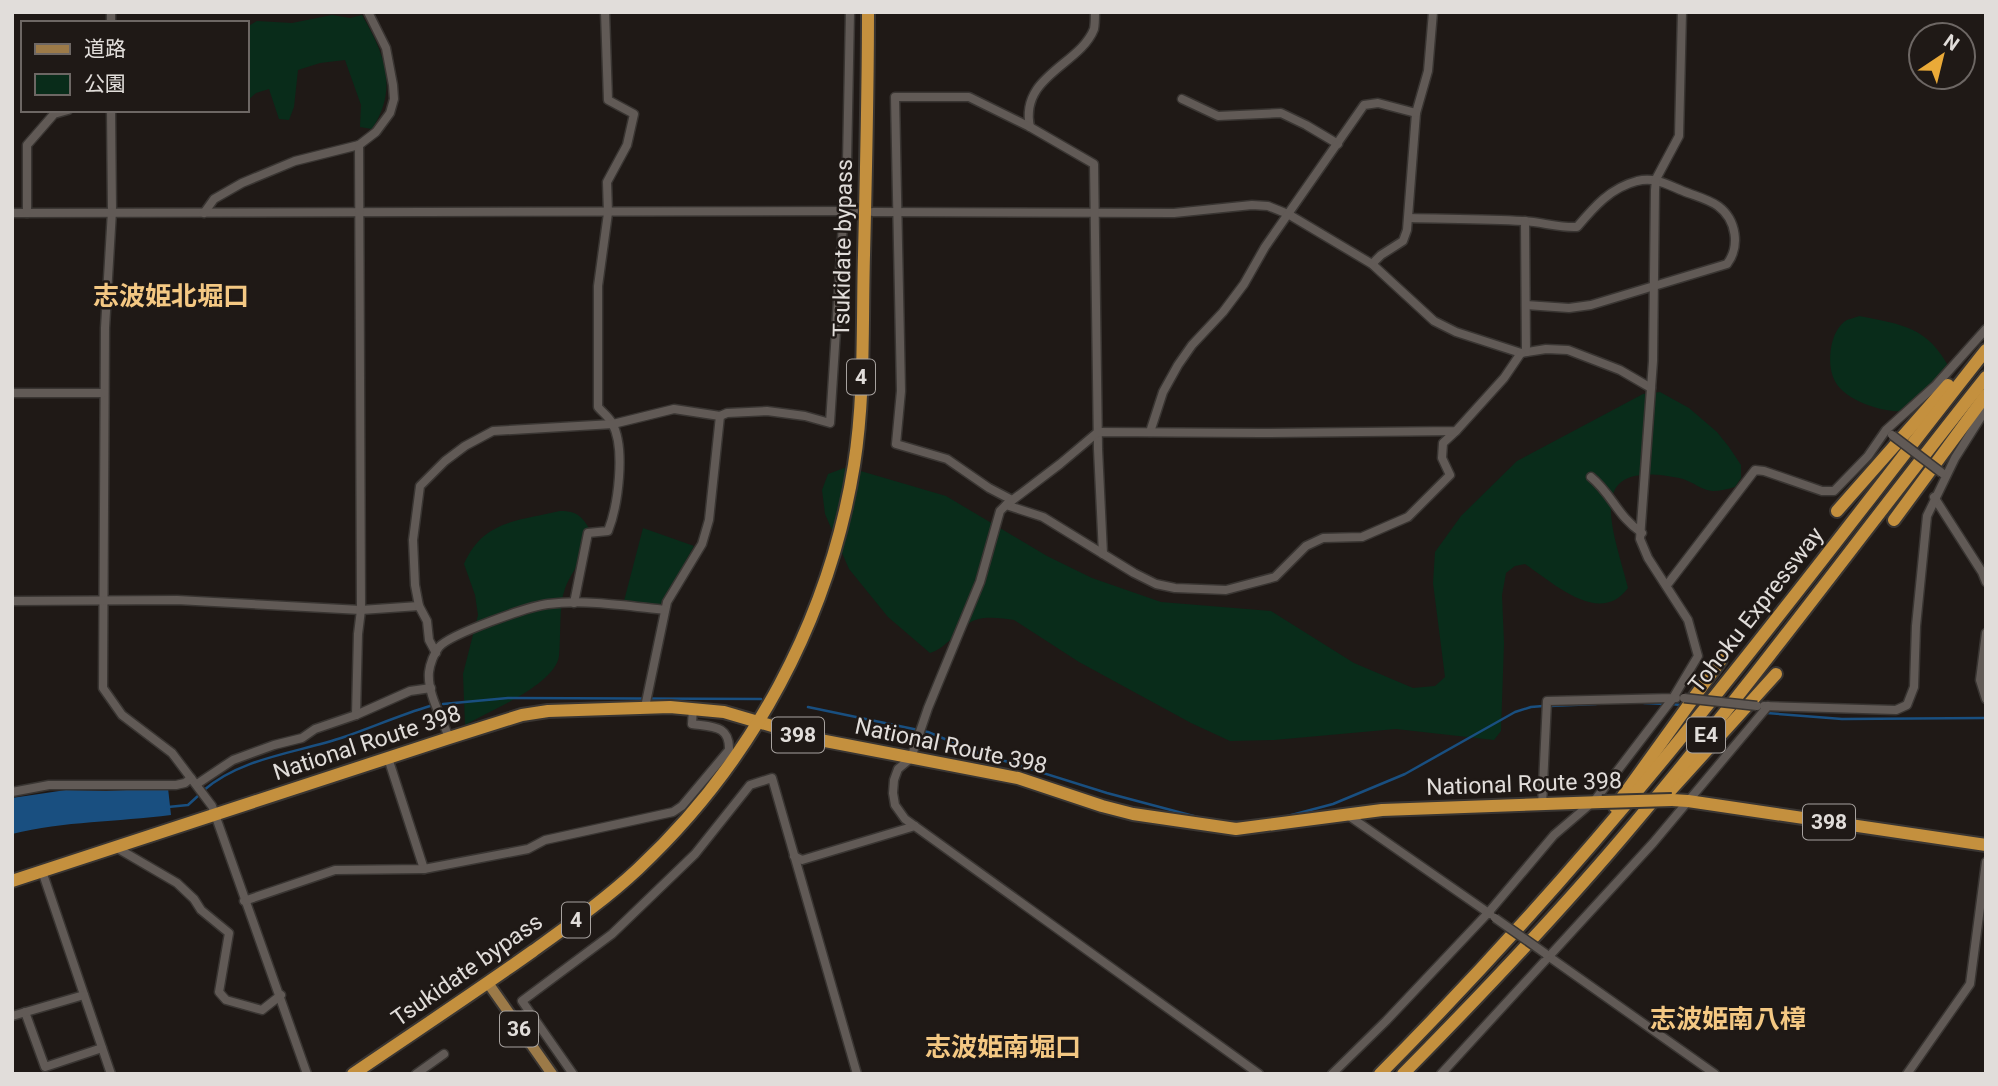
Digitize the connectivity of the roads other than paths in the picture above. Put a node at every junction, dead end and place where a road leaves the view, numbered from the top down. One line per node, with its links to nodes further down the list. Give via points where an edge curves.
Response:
1 (368, 12): 14 (street, via 386,48 394,99 376,132)
2 (605, 12): 26 (street, via 608,100 634,114 628,145 607,182)
3 (850, 12): 17 (street)
4 (869, 12): 76 (highway, Tsukidate bypass / 4, via 861,377 854,464 835,551 814,612)
5 (1095, 12): 12 (street, via 1092,32 1075,54 1042,82 1030,109)
6 (1433, 12): 11 (street, via 1428,71)
7 (1682, 12): 15 (street, via 1679,136)
8 (1182, 99): 13 (street, via 1218,116 1281,113)
9 (62, 112): 23 (street, via 45,122 27,145)
10 (111, 112): 16 (street)
11 (1416, 113): 13 (street, via 1378,103 1364,105); 28 (street)
12 (1030, 127): 19 (street, via 969,97 895,97); 20 (street, via 1094,164)
13 (1338, 144): 27 (street)
14 (359, 145): 24 (street, via 295,161 242,183 214,199); 25 (street)
15 (1656, 179): 29 (street, via 1618,188 1577,227); 31 (street); 31 (street, via 1716,205 1730,219 1736,244 1727,264)
16 (112, 211): 23 (street); 24 (street); 40 (street)
17 (843, 211): 18 (street); 26 (street); 43 (street, via 831,423 768,411)
18 (855, 211)
19 (897, 211): 20 (street); 21 (street); 52 (street, via 901,391 895,444 947,458)
20 (1094, 211): 27 (street, via 1174,213 1252,205); 46 (street)
21 (873, 212)
22 (12, 213): 23 (street)
23 (27, 213)
24 (204, 213): 25 (street)
25 (360, 213): 26 (street); 63 (street)
26 (608, 213): 44 (street, via 598,286 598,407)
27 (1288, 214): 30 (street); 47 (street, via 1244,284 1178,365)
28 (1409, 218): 29 (street); 30 (street, via 1403,241)
29 (1525, 221): 32 (street)
30 (1372, 264): 36 (street, via 1434,321)
31 (1655, 286): 32 (street, via 1591,305); 38 (street)
32 (1527, 305): 36 (street)
33 (1986, 329): 48 (street)
34 (1986, 344): 53 (highway)
35 (1986, 349): 94 (highway, Tohoku Expressway / E4, via 1753,650)
36 (1523, 352): 38 (street, via 1568,350); 45 (street)
37 (1986, 377): 92 (highway, Tohoku Expressway / E4, via 1764,663)
38 (1651, 388): 55 (street)
39 (12, 393): 40 (street)
40 (104, 393): 60 (street)
41 (1986, 395): 54 (highway)
42 (1986, 410): 49 (street)
43 (720, 416): 44 (street, via 674,409); 64 (street, via 709,520 702,544)
44 (612, 424): 61 (street, via 620,479 613,518 608,531 588,533); 62 (street, via 494,431 465,446 429,476 420,486 412,540)
45 (1456, 431): 47 (street); 56 (street, via 1443,443 1442,458 1450,475 1408,517 1362,537 1323,538 1306,546 1275,577 1226,590 1175,588 1156,584)
46 (1098, 432): 47 (street); 52 (street); 56 (street)
47 (1150, 432)
48 (1889, 432): 49 (street, bridge); 58 (street, via 1834,491 1755,470)
49 (1944, 474): 51 (street)
50 (1591, 477): 55 (street, via 1626,522)
51 (1934, 497): 57 (street); 73 (street, via 1926,526 1914,687 1907,705 1896,710)
52 (1009, 503): 56 (street, via 1043,517); 79 (street, via 1000,511 980,582)
53 (1837, 511)
54 (1894, 520)
55 (1642, 533): 58 (street, via 1648,558)
56 (1102, 554)
57 (1986, 582)
58 (1667, 584): 71 (street, via 1688,620 1698,656)
59 (12, 601): 60 (street)
60 (103, 601): 63 (street, via 177,600); 80 (street, via 103,688 122,715 172,754)
61 (574, 603): 64 (street); 66 (street, via 548,604 500,619 449,640)
62 (419, 606): 63 (street); 66 (street)
63 (361, 610): 75 (street)
64 (665, 610): 72 (street)
65 (1986, 634): 70 (street, via 1980,680)
66 (436, 653): 69 (street, via 429,672)
67 (1721, 660): 94 (highway)
68 (1776, 674): 92 (highway)
69 (431, 688): 75 (street, via 410,691); 77 (street)
70 (1986, 699)
71 (1669, 702): 73 (street, bridge, via 1684,698); 82 (street); 84 (street, via 1547,701)
72 (645, 703): 74 (highway, National Route 398 / 398); 77 (highway, National Route 398 / 398, via 522,715)
73 (1768, 706): 83 (street)
74 (692, 708): 76 (highway, National Route 398 / 398); 93 (street, via 692,724 723,730 730,739 729,750 673,812 545,840 528,849)
75 (356, 715): 80 (street, via 233,760)
76 (758, 722): 79 (highway, National Route 398 / 398); 100 (highway, Tsukidate bypass / 4, via 697,807 644,863 576,920)
77 (449, 738): 78 (highway, National Route 398 / 398)
78 (388, 758): 85 (highway, National Route 398 / 398); 93 (street)
79 (911, 758): 86 (highway, National Route 398 / 398, via 1018,778 1102,806 1202,826 1236,829); 87 (street, via 898,769 893,793 895,806)
80 (196, 783): 81 (street, via 49,785); 85 (street)
81 (12, 792)
82 (1599, 801): 83 (highway, National Route 398 / 398, bridge); 84 (highway, National Route 398 / 398); 98 (street, via 1554,835)
83 (1688, 801): 88 (highway, National Route 398 / 398); 99 (street)
84 (1542, 806): 86 (highway, National Route 398 / 398, via 1382,810)
85 (214, 815): 89 (highway, National Route 398 / 398); 97 (street)
86 (1349, 816): 98 (street)
87 (915, 826): 90 (street, via 802,860); 114 (street)
88 (1986, 845)
89 (117, 848): 95 (highway, National Route 398 / 398); 102 (street, via 177,883 229,933 219,992 226,1000 262,1010)
90 (794, 856): 112 (street, via 772,778 750,785 695,854 612,934 522,1001); 113 (street)
91 (1986, 862): 120 (street, via 1970,984)
92 (1598, 866): 117 (highway, Tohoku Expressway / E4)
93 (424, 869): 97 (street, via 335,870)
94 (1570, 870): 116 (highway, Tohoku Expressway / E4)
95 (42, 872): 96 (highway, National Route 398 / 398); 101 (street)
96 (12, 881)
97 (244, 901): 102 (street)
98 (1491, 915): 99 (street, bridge); 115 (street)
99 (1548, 955): 118 (street); 119 (street)
100 (488, 983): 109 (highway, Tsukidate bypass / 4); 111 (main road, 36)
101 (84, 995): 103 (street); 105 (street)
102 (281, 995): 108 (street)
103 (25, 1012): 104 (street); 105 (street, via 45,1067)
104 (12, 1016)
105 (102, 1048): 107 (street)
106 (444, 1054): 110 (street)
107 (111, 1074)
108 (307, 1074)
109 (354, 1074)
110 (416, 1074)
111 (552, 1074)
112 (573, 1074)
113 (857, 1074)
114 (1259, 1074)
115 (1332, 1074)
116 (1380, 1074)
117 (1403, 1074)
118 (1441, 1074)
119 (1715, 1074)
120 (1908, 1074)

